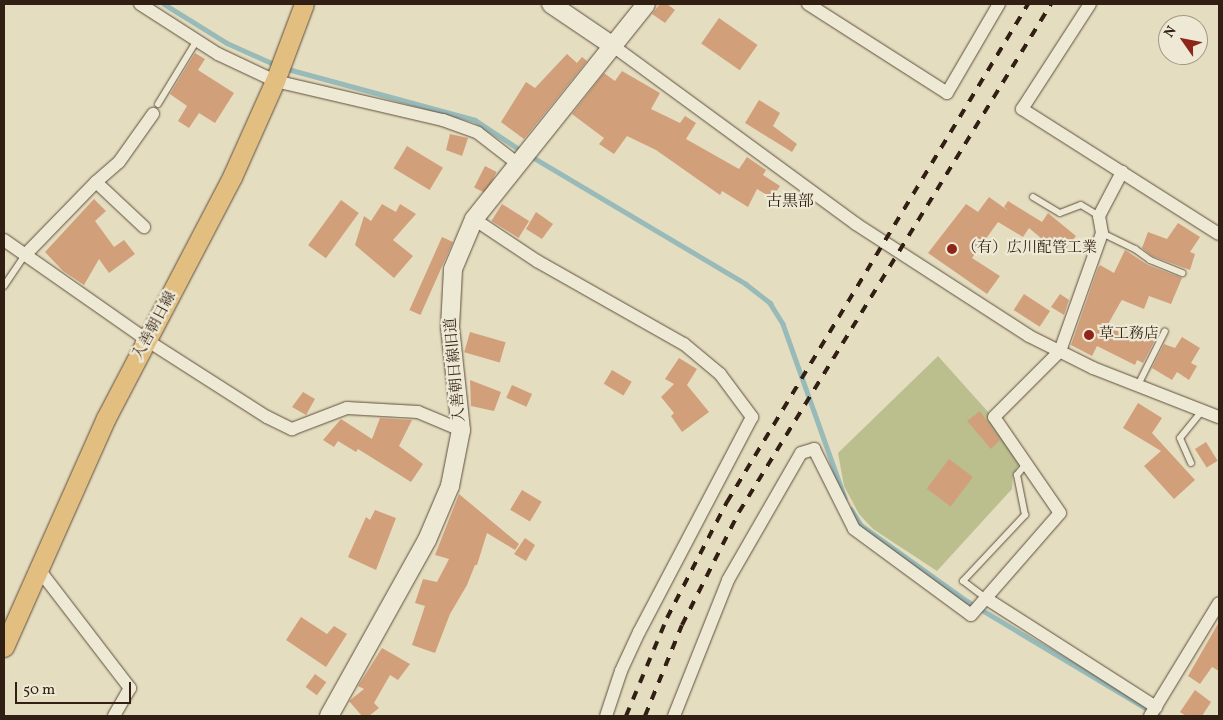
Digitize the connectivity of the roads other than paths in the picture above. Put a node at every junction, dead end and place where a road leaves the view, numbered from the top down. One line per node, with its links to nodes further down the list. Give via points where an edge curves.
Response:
1 (140, 4): 8 (street)
2 (304, 4): 10 (main road, 入善朝日線)
3 (551, 4): 9 (street)
4 (646, 4): 9 (street, 入善朝日線旧道)
5 (808, 4): 6 (street, via 947,93)
6 (999, 4)
7 (1090, 4): 13 (street, via 1022,109)
8 (197, 40): 10 (street); 11 (lane)
9 (613, 46): 12 (street, 入善朝日線旧道); 27 (street, via 856,224 1029,336)
10 (276, 81): 12 (street, via 443,120 478,132); 26 (main road, 入善朝日線, via 232,177)
11 (155, 109): 14 (street, via 119,162)
12 (517, 163): 17 (street, 入善朝日線旧道)
13 (1122, 172): 16 (street); 20 (street)
14 (96, 182): 18 (street); 22 (street)
15 (1033, 196): 16 (lane, via 1060,213 1081,205)
16 (1099, 216): 19 (street)
17 (474, 219): 31 (street, 入善朝日線旧道, via 453,269 450,326); 41 (street, via 537,261 684,344 720,374 752,417 639,632)
18 (144, 227)
19 (1102, 233): 23 (lane, via 1136,249 1150,260); 27 (street)
20 (1219, 234)
21 (4, 240): 22 (street)
22 (25, 255): 24 (lane); 26 (street)
23 (1183, 273)
24 (4, 286)
25 (1165, 331): 28 (lane)
26 (148, 341): 31 (street, via 267,417 292,429 347,408 418,412); 34 (main road, 入善朝日線, via 106,418)
27 (1060, 352): 28 (street); 33 (street, via 994,417)
28 (1138, 385): 29 (street)
29 (1203, 410): 30 (street); 32 (lane, via 1180,438)
30 (1219, 417)
31 (461, 430): 40 (street, 入善朝日線旧道, via 450,486 427,540)
32 (1191, 463)
33 (1026, 464): 35 (street, via 1060,513); 35 (lane, via 1018,475 1025,514 963,581)
34 (37, 568): 37 (main road, 入善朝日線); 39 (street, via 130,688)
35 (986, 599): 38 (street); 42 (street, via 971,615 854,529 814,449 801,452 728,580)
36 (1219, 603): 38 (street)
37 (4, 647)
38 (1153, 712)
39 (114, 716)
40 (329, 716)
41 (606, 716)
42 (674, 716)

